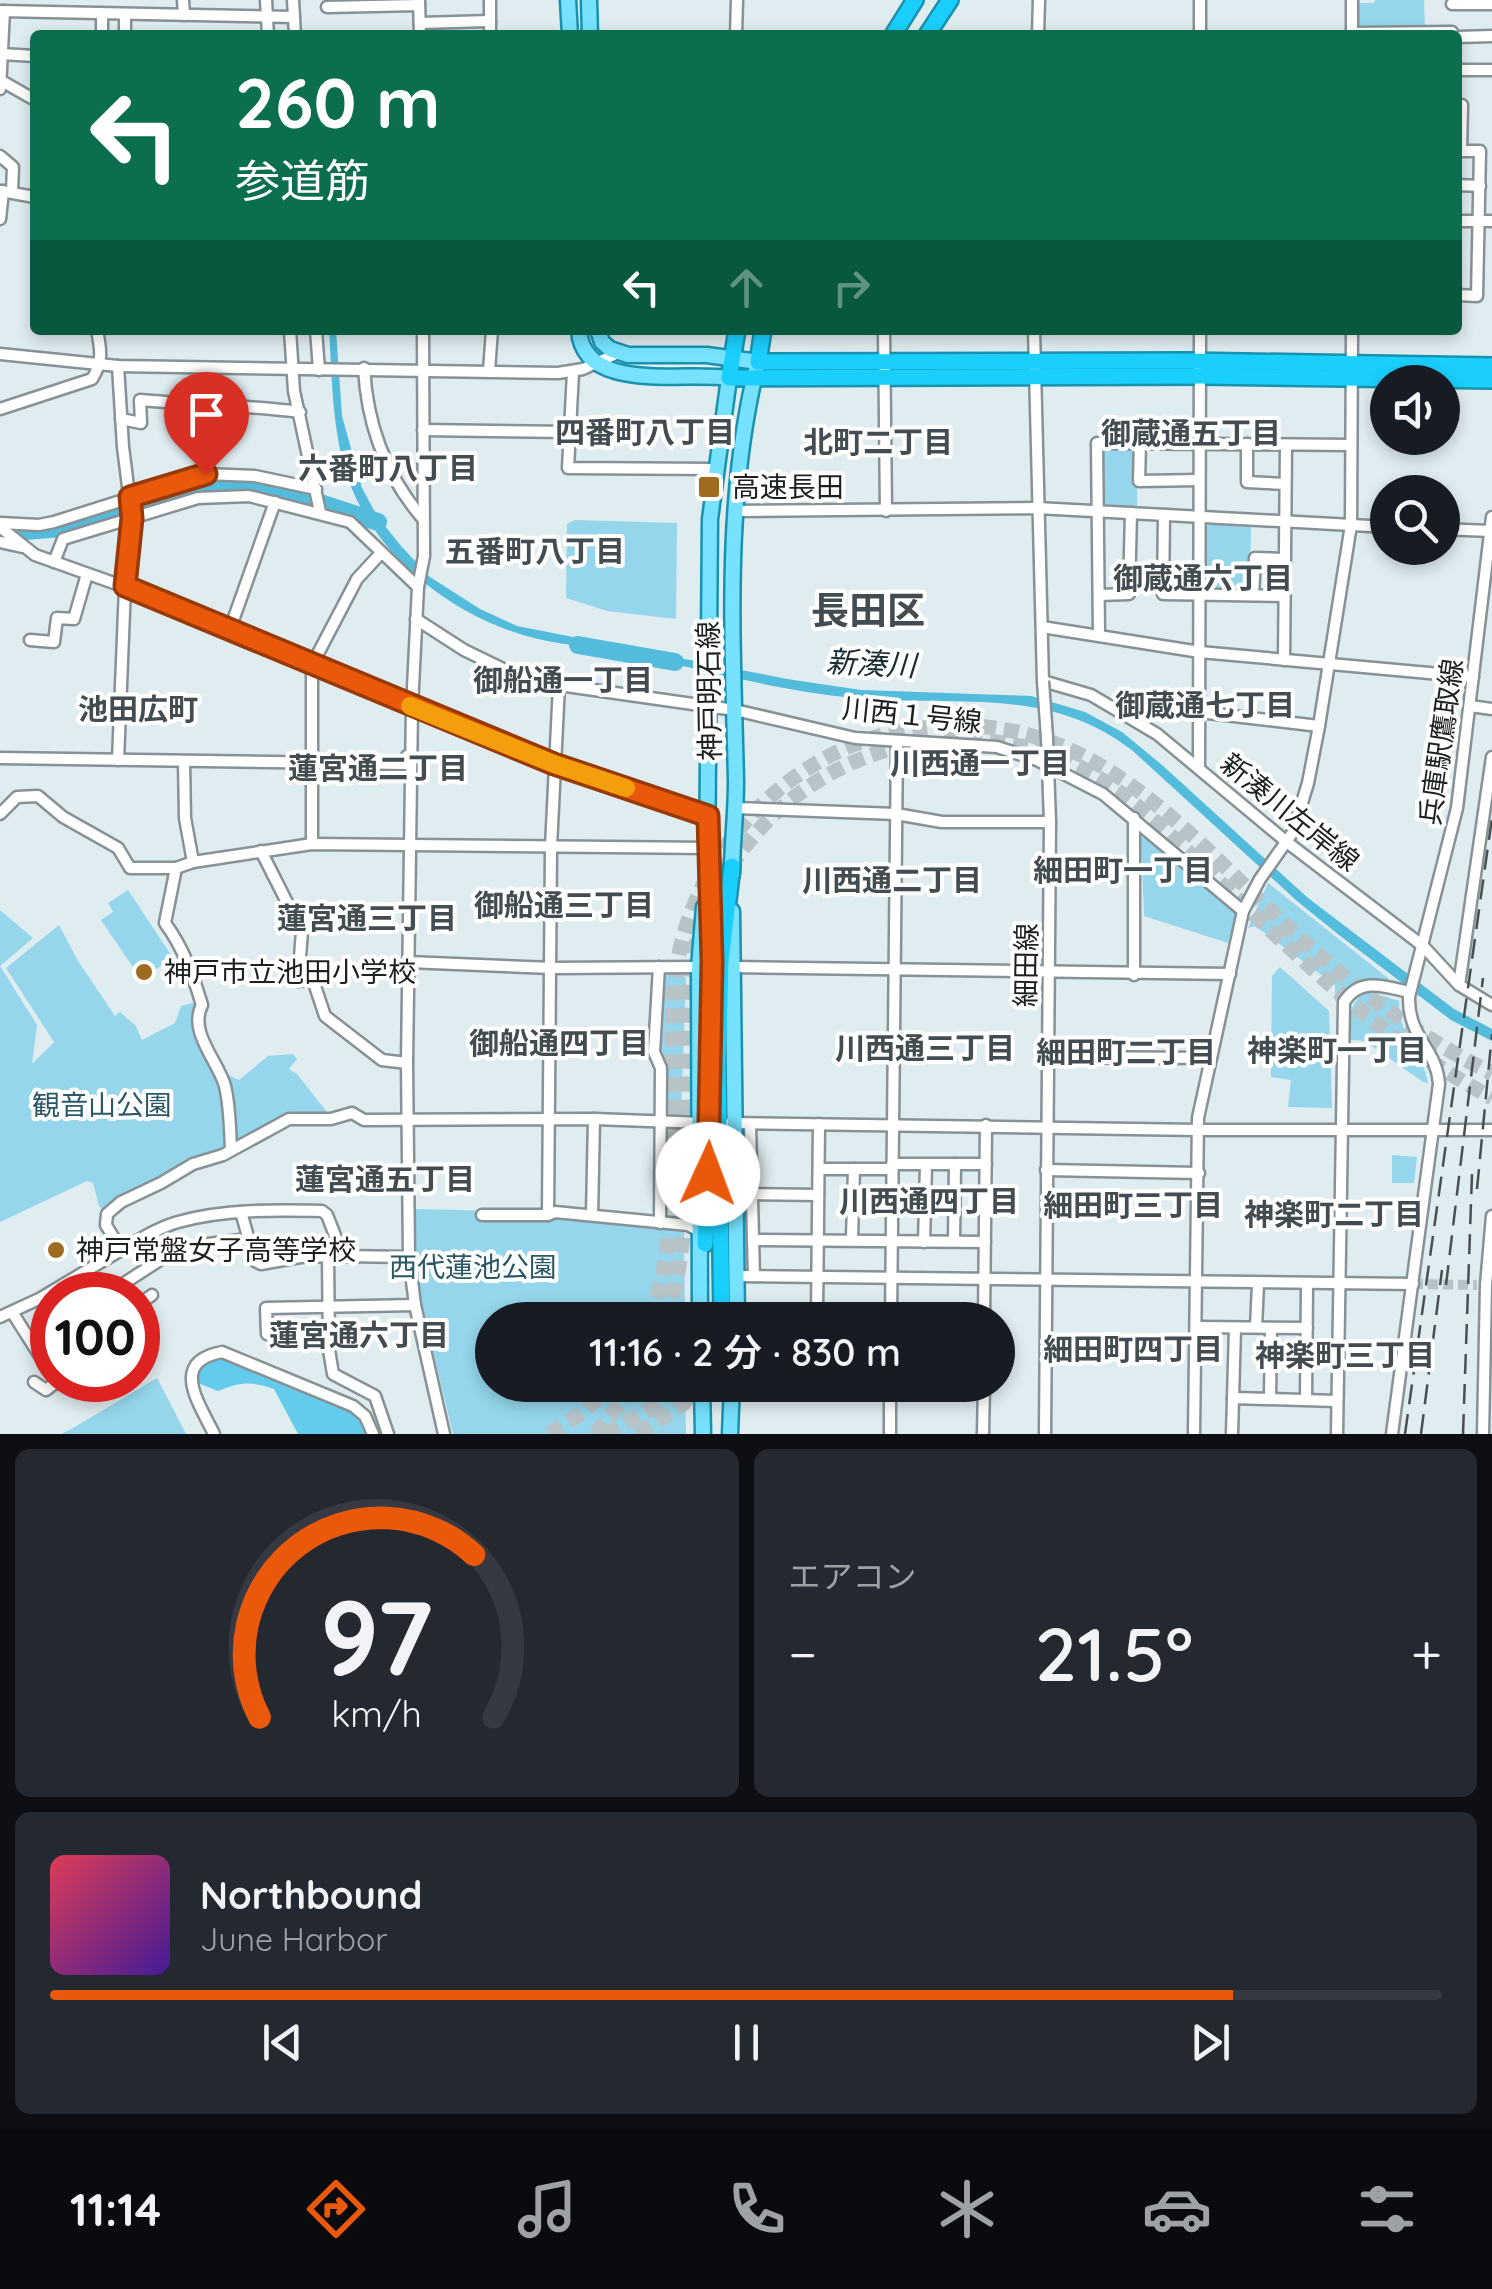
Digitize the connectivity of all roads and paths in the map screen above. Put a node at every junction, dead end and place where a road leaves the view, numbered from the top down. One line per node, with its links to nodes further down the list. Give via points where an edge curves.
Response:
1 (116, 0): 20 (street)
2 (182, 0): 21 (street)
3 (266, 0): 22 (street)
4 (293, 0): 23 (street)
5 (490, 0): 24 (street)
6 (568, 0): 31 (main road)
7 (588, 0): 32 (main road)
8 (737, 0): 33 (street)
9 (915, 0): 34 (highway)
10 (950, 0): 35 (highway)
11 (1039, 0): 36 (street)
12 (1200, 0): 37 (street)
13 (1352, 0): 38 (street)
14 (419, 2): 17 (street); 25 (street)
15 (1452, 2): 16 (street); 39 (street)
16 (1492, 4)
17 (327, 7)
18 (6, 8): 19 (street); 42 (street)
19 (102, 14): 20 (street); 26 (street)
20 (121, 14): 21 (street); 27 (street)
21 (184, 16): 22 (street)
22 (267, 16): 23 (street); 28 (street)
23 (294, 17): 29 (street)
24 (490, 21): 25 (street); 30 (street)
25 (420, 29)
26 (102, 30)
27 (124, 30)
28 (268, 30)
29 (295, 30)
30 (490, 30)
31 (570, 30)
32 (590, 30)
33 (736, 30)
34 (895, 30)
35 (930, 30)
36 (1038, 30)
37 (1200, 30)
38 (1352, 30)
39 (1454, 30)
40 (1462, 35): 41 (street)
41 (1492, 36)
42 (1, 54): 43 (street); 46 (street)
43 (30, 56)
44 (1462, 70): 45 (street)
45 (1492, 70)
46 (0, 80): 47 (street); 48 (street)
47 (0, 90)
48 (30, 97)
49 (1462, 151): 52 (street, via 1480,152)
50 (0, 156): 53 (street, via 13,168)
51 (1462, 185): 52 (street)
52 (1480, 186): 57 (street)
53 (5, 191): 54 (street); 55 (street)
54 (30, 196)
55 (0, 218)
56 (1462, 221): 57 (street)
57 (1479, 221): 58 (street); 59 (street, via 1478,296)
58 (1492, 221)
59 (1462, 295)
60 (97, 335): 79 (street)
61 (291, 335): 82 (street)
62 (316, 335): 86 (street)
63 (423, 335): 87 (street)
64 (492, 335): 89 (street)
65 (580, 335): 78 (main road)
66 (600, 335): 73 (main road)
67 (736, 335): 75 (highway)
68 (763, 335): 77 (highway)
69 (884, 335): 84 (street)
70 (1034, 335): 76 (street)
71 (1200, 335): 85 (street)
72 (1352, 335): 88 (street)
73 (618, 353): 75 (main road); 78 (street)
74 (0, 354): 79 (street)
75 (732, 359): 77 (main road); 91 (highway)
76 (1035, 360): 84 (highway); 85 (highway); 92 (street)
77 (758, 362): 84 (highway); 93 (main road, 神戸明石線)
78 (594, 364): 90 (street); 91 (main road, via 625,374)
79 (100, 365): 80 (street); 95 (street, via 92,379)
80 (118, 366): 82 (street); 97 (street)
81 (1492, 366): 88 (highway)
82 (294, 368): 86 (street); 96 (street)
83 (364, 368): 86 (street); 87 (street); 121 (street, via 374,433)
84 (884, 369): 92 (highway); 93 (highway); 113 (street)
85 (1200, 369): 88 (highway); 92 (highway); 101 (street)
86 (318, 370)
87 (423, 370): 89 (street); 98 (street)
88 (1352, 370): 94 (highway); 104 (street)
89 (488, 371): 90 (street)
90 (572, 372): 99 (street)
91 (729, 378): 93 (highway); 105 (main road, 神戸明石線)
92 (1036, 378): 111 (street)
93 (754, 379): 112 (main road, 神戸明石線)
94 (1492, 380)
95 (0, 410)
96 (300, 412): 97 (street, via 140,400 141,422); 108 (street)
97 (121, 418): 109 (street)
98 (424, 430): 99 (street); 121 (street)
99 (570, 432): 105 (street, via 568,468)
100 (1140, 443): 101 (street); 106 (street, via 1139,481); 115 (street, via 1097,442)
101 (1199, 443): 102 (street); 106 (street)
102 (1248, 444): 103 (street); 107 (street, via 1247,482)
103 (1286, 445): 104 (street); 107 (street)
104 (1351, 445): 124 (street)
105 (715, 469): 152 (main road, 神戸明石線)
106 (1199, 480): 118 (street)
107 (1285, 484): 122 (street)
108 (317, 492): 109 (street, via 256,476 206,474); 114 (street)
109 (130, 497): 120 (street); 123 (street, via 39,525)
110 (275, 502): 114 (street); 120 (street, via 198,498); 142 (street)
111 (1037, 508): 113 (street); 115 (street); 141 (street)
112 (736, 510): 113 (street); 153 (main road, 神戸明石線)
113 (886, 511)
114 (320, 512): 130 (street, via 350,522)
115 (1098, 512): 116 (street); 137 (street)
116 (1132, 514): 117 (street); 137 (street, via 1129,594)
117 (1164, 515): 118 (street); 136 (street, via 1162,594)
118 (1199, 517): 122 (street); 136 (street)
119 (1492, 517): 127 (street, 兵庫駅鷹取線)
120 (132, 518): 132 (street, via 62,539); 134 (street)
121 (424, 520): 135 (street)
122 (1284, 522): 124 (street); 131 (street)
123 (0, 525): 129 (street)
124 (1351, 525): 125 (street); 147 (street)
125 (1370, 526)
126 (1460, 531): 127 (street)
127 (1491, 535): 149 (street, 兵庫駅鷹取線)
128 (0, 542): 129 (street)
129 (21, 544): 132 (street)
130 (381, 553): 135 (street); 148 (street, via 360,576)
131 (1284, 558): 138 (street, via 1255,558); 139 (street)
132 (54, 562): 133 (street)
133 (87, 574): 134 (street); 144 (street, via 74,620 57,618 54,642)
134 (125, 586): 142 (street); 162 (street)
135 (418, 588): 140 (street)
136 (1199, 592): 138 (street); 145 (street)
137 (1099, 594): 143 (street)
138 (1253, 595): 139 (street)
139 (1284, 596): 146 (street)
140 (416, 619): 151 (street, 川西１号線, via 490,662); 155 (street)
141 (1042, 627): 143 (street); 150 (street)
142 (230, 630): 148 (street)
143 (1100, 636): 145 (street)
144 (30, 640)
145 (1200, 652): 146 (street); 157 (street)
146 (1284, 660): 147 (street)
147 (1330, 664): 149 (street); 158 (street)
148 (312, 665): 155 (street); 164 (street)
149 (1473, 678): 154 (street, 兵庫駅鷹取線)
150 (1042, 681): 166 (street, 細田線, bridge); 167 (street, 新湊川左岸線, via 1117,710)
151 (559, 685): 152 (street, 川西１号線); 165 (street)
152 (709, 701): 153 (street, 川西１号線); 171 (main road, 神戸明石線)
153 (734, 705): 159 (street, 川西１号線, via 855,738); 168 (main road, 神戸明石線)
154 (1470, 706): 156 (street); 184 (street, 兵庫駅鷹取線, via 1456,810)
155 (412, 707): 164 (street, via 406,764); 165 (street); 176 (street)
156 (1492, 709)
157 (1199, 712): 158 (street); 167 (street)
158 (1319, 726): 174 (street)
159 (897, 741): 166 (street, 川西１号線, via 997,747); 170 (street)
160 (1492, 757): 194 (street)
161 (0, 758): 162 (street)
162 (118, 760): 163 (street)
163 (184, 762): 164 (street); 180 (street)
164 (311, 764): 175 (street)
165 (554, 764): 171 (street); 177 (street)
166 (1050, 766): 172 (street, 川西１号線); 173 (street, 細田線)
167 (1199, 766): 174 (street, 新湊川左岸線)
168 (736, 808): 170 (street); 181 (main road, 神戸明石線)
169 (0, 814): 182 (street, via 16,797 38,796 118,848 130,868)
170 (896, 814): 173 (street, via 942,822); 190 (street)
171 (708, 816): 179 (main road, 神戸明石線)
172 (1134, 818): 183 (street, 川西１号線); 192 (street)
173 (1050, 822): 191 (street, 細田線)
174 (1288, 843): 183 (street); 184 (street, 新湊川左岸線)
175 (312, 844): 176 (street); 178 (street)
176 (412, 846): 177 (street); 185 (street)
177 (551, 847): 179 (street); 189 (street)
178 (262, 851): 180 (street); 199 (street, via 302,932 298,980 312,980 324,1016 340,1030 382,1060)
179 (708, 856): 186 (main road, 神戸明石線); 204 (highway)
180 (193, 862): 182 (street)
181 (732, 866): 188 (main road, 神戸明石線); 204 (highway, via 720,960)
182 (176, 868): 214 (street, via 165,923 182,946 202,1006 200,1032 224,1084)
183 (1244, 911): 193 (street)
184 (1423, 946): 194 (street, 新湊川左岸線); 195 (street, 兵庫駅鷹取線)
185 (408, 962): 189 (street); 199 (street)
186 (699, 966): 187 (street); 204 (main road, 神戸明石線)
187 (659, 967): 189 (street); 203 (street, via 654,1052 661,1068)
188 (733, 967): 190 (street); 204 (main road, 神戸明石線)
189 (552, 968): 202 (street)
190 (894, 971): 191 (street); 207 (street)
191 (1048, 973): 192 (street); 197 (street, 細田線)
192 (1134, 974): 193 (street)
193 (1230, 974): 198 (street)
194 (1458, 985): 196 (street, 新湊川左岸線)
195 (1410, 991): 211 (street, via 1364,985 1344,1002); 213 (street, via 1412,1026 1438,1071)
196 (1492, 1005)
197 (1048, 1056): 198 (street); 209 (street, 細田線)
198 (1211, 1058): 210 (street)
199 (406, 1063): 200 (street)
200 (408, 1118): 202 (street); 214 (street, via 364,1120 352,1113 289,1119); 241 (street)
201 (594, 1119): 202 (street); 203 (street); 228 (street)
202 (550, 1120): 227 (street)
203 (661, 1121): 204 (street); 230 (street)
204 (715, 1123): 205 (street); 231 (highway); 243 (main road, 神戸明石線); 255 (highway)
205 (750, 1124): 206 (street); 223 (street)
206 (819, 1124): 207 (street); 219 (street)
207 (892, 1125): 208 (street); 218 (street)
208 (986, 1125): 209 (street); 217 (street)
209 (1047, 1126): 210 (street); 221 (street, 細田線)
210 (1199, 1130): 211 (street); 222 (street)
211 (1343, 1130): 213 (street); 250 (street)
212 (1492, 1130): 213 (street)
213 (1434, 1132): 251 (street)
214 (231, 1150): 240 (street, via 107,1214)
215 (926, 1164): 216 (street); 218 (street); 238 (street)
216 (955, 1164): 217 (street); 236 (street)
217 (986, 1164): 239 (street)
218 (892, 1167): 220 (street); 237 (street)
219 (820, 1168): 220 (street); 224 (street)
220 (854, 1169): 233 (street)
221 (1046, 1170): 222 (street); 246 (street, 細田線)
222 (1199, 1173): 248 (street)
223 (752, 1194): 224 (street); 234 (street)
224 (818, 1194): 235 (street)
225 (241, 1212): 232 (street); 240 (street, via 180,1221); 241 (street, via 322,1211 343,1256)
226 (482, 1215): 227 (street)
227 (548, 1215): 228 (street)
228 (592, 1216): 230 (street)
229 (1492, 1216): 253 (street)
230 (660, 1222): 231 (street)
231 (702, 1237): 254 (main road)
232 (248, 1238): 242 (street, via 200,1245); 261 (street, via 261,1264 332,1256)
233 (852, 1238): 235 (street); 237 (street)
234 (753, 1240): 235 (street); 243 (street)
235 (818, 1240): 244 (street)
236 (954, 1241): 238 (street); 239 (street)
237 (891, 1242): 238 (street); 245 (street)
238 (924, 1242)
239 (985, 1242): 247 (street)
240 (121, 1250): 262 (street)
241 (409, 1257): 260 (street)
242 (141, 1272)
243 (746, 1276): 244 (street); 256 (main road, 神戸明石線)
244 (818, 1279): 245 (street); 257 (street)
245 (891, 1279): 247 (street); 258 (street)
246 (1045, 1280): 247 (street); 248 (street); 286 (street, 細田線)
247 (984, 1281): 259 (street)
248 (1198, 1282): 249 (street); 263 (street)
249 (1258, 1284): 252 (street); 264 (street)
250 (1338, 1284): 251 (street); 252 (street); 273 (street)
251 (1413, 1284): 290 (street)
252 (1307, 1285): 267 (street)
253 (1485, 1285): 291 (street)
254 (700, 1302)
255 (721, 1302)
256 (740, 1302)
257 (817, 1302)
258 (890, 1302)
259 (984, 1302)
260 (416, 1305): 261 (street); 281 (street)
261 (328, 1307): 268 (street, via 266,1308); 280 (street, via 333,1374 375,1396)
262 (6, 1315): 269 (street)
263 (1196, 1327): 265 (street); 287 (street)
264 (1256, 1327): 265 (street); 266 (street)
265 (1235, 1328): 271 (street)
266 (1271, 1328): 267 (street); 270 (street)
267 (1307, 1328): 272 (street)
268 (267, 1334)
269 (30, 1344)
270 (1270, 1397): 271 (street); 272 (street)
271 (1233, 1398): 288 (street)
272 (1306, 1398): 273 (street)
273 (1337, 1401): 289 (street)
274 (702, 1402): 282 (main road)
275 (731, 1402): 283 (main road)
276 (890, 1402): 284 (street)
277 (984, 1402): 285 (street)
278 (214, 1434): 279 (street, via 192,1388 192,1372 196,1362 222,1352 353,1406)
279 (373, 1434)
280 (388, 1434)
281 (444, 1434)
282 (703, 1434)
283 (730, 1434)
284 (890, 1434)
285 (984, 1434)
286 (1045, 1434)
287 (1194, 1434)
288 (1232, 1434)
289 (1337, 1434)
290 (1392, 1434)
291 (1483, 1434)

